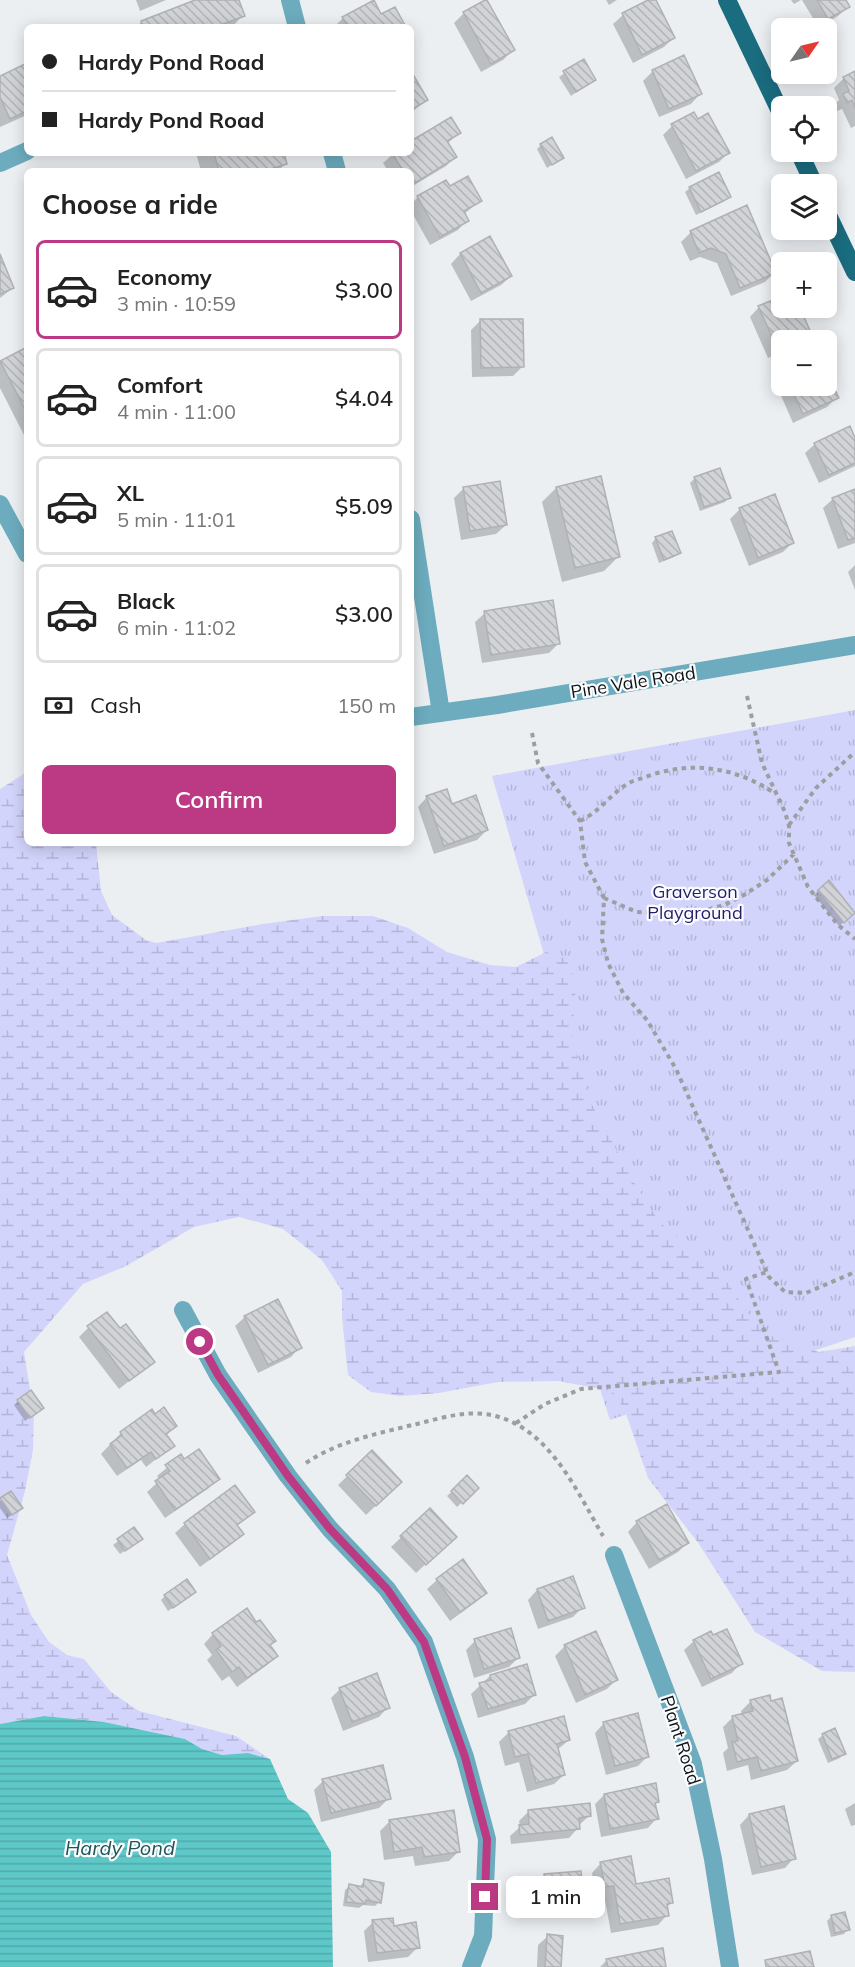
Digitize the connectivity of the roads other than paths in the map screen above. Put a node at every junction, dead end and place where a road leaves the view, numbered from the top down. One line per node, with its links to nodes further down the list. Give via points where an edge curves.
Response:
1 (290, 0): 3 (street)
2 (727, 0): 4 (main road)
3 (296, 24)
4 (773, 96)
5 (24, 152): 6 (street)
6 (0, 163)
7 (837, 234): 8 (main road)
8 (855, 272)
9 (0, 504): 11 (street)
10 (414, 538): 13 (street)
11 (24, 548)
12 (855, 645): 13 (street, Pine Vale Road)
13 (441, 713): 14 (street, Pine Vale Road)
14 (414, 717)
15 (183, 1310): 17 (street, via 218,1375 288,1476 330,1529 387,1589 424,1642 465,1757 487,1839 483,1936)
16 (614, 1555): 18 (street, Plant Road, via 693,1764)
17 (471, 1967)
18 (730, 1967)

